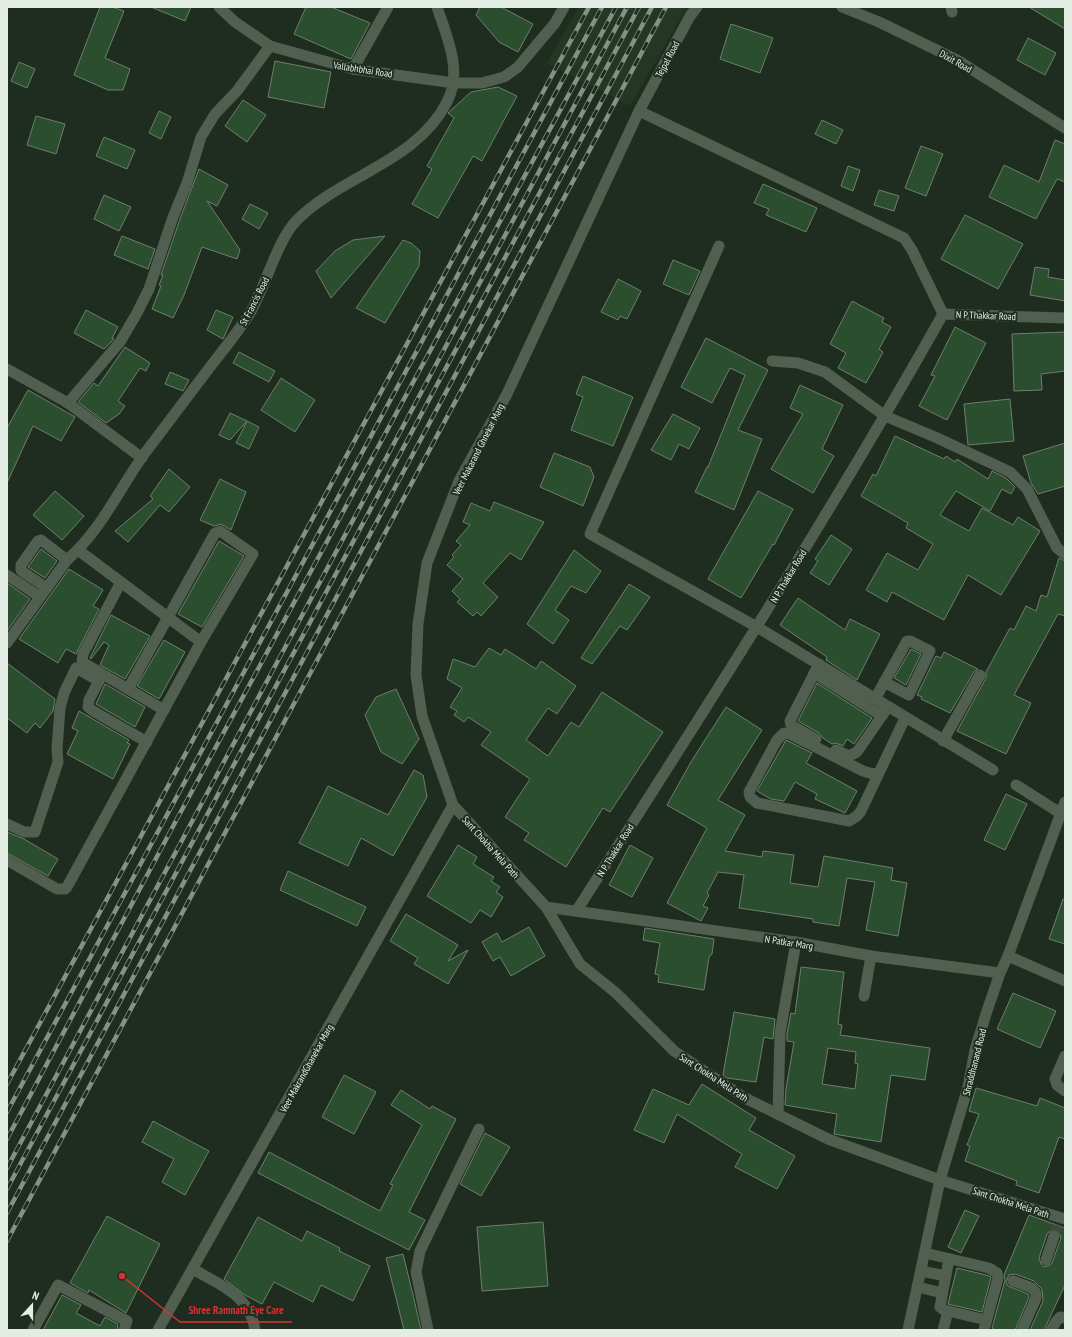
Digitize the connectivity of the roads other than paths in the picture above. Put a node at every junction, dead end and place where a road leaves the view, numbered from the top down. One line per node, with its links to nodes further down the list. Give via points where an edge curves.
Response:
1 (219, 7): 7 (street, Vallabhbhai Road, via 235,22)
2 (388, 7): 8 (street)
3 (437, 7): 9 (street, via 452,49)
4 (564, 7): 9 (street, Vallabhbhai Road, via 555,23 518,67 504,77 482,83)
5 (697, 7): 10 (street, Tejpal Road)
6 (842, 7): 11 (street, Dixit Road, via 957,60)
7 (270, 46): 8 (street, Vallabhbhai Road); 17 (street, via 237,91 215,114 201,137 149,289 137,313 120,342)
8 (353, 69): 9 (street, Vallabhbhai Road)
9 (454, 83): 19 (street, St Francis Road, via 446,103 415,141 394,158 327,195 295,222 239,331)
10 (639, 111): 13 (street, via 904,238); 47 (street, Veer Makarand Ghnekar Marg, via 507,394 459,480 427,563 418,624 416,675 422,716)
11 (1065, 128)
12 (719, 246): 28 (street, via 590,534)
13 (943, 314): 14 (street, N P Thakkar Road); 18 (street, N P Thakkar Road)
14 (1065, 318)
15 (772, 361): 18 (street, via 798,363 824,372)
16 (7, 369): 17 (street)
17 (68, 403): 19 (street)
18 (885, 416): 21 (street, via 1010,472 1027,490 1057,548); 28 (street, N P Thakkar Road)
19 (142, 458): 20 (street, St Francis Road, via 99,524)
20 (78, 550): 22 (street, St Francis Road); 24 (street)
21 (1065, 554)
22 (68, 560): 25 (street, St Francis Road); 25 (street, via 41,540 38,541 21,565 21,570)
23 (7, 575): 26 (street)
24 (121, 582): 27 (street); 33 (street, via 81,658 84,664)
25 (47, 588): 26 (street, St Francis Road)
26 (40, 597): 30 (street, St Francis Road)
27 (167, 616): 29 (street); 29 (street, via 216,532 220,531 252,551 253,556); 35 (street)
28 (757, 627): 31 (street); 52 (street, N P Thakkar Road)
29 (201, 642): 38 (street)
30 (7, 643)
31 (816, 668): 36 (street); 39 (street, via 792,717 791,725 849,756 857,752)
32 (980, 674): 41 (street)
33 (101, 678): 35 (street); 42 (street, via 88,707); 49 (street, via 76,668 64,693 60,708 58,762 35,832 24,832)
34 (884, 682): 34 (street, via 908,640 930,651 909,696); 37 (street)
35 (128, 689): 38 (street)
36 (851, 691): 37 (street); 39 (street)
37 (874, 699): 39 (street)
38 (164, 710): 42 (street)
39 (885, 711): 40 (street)
40 (905, 718): 41 (street); 44 (street)
41 (943, 741): 43 (street)
42 (147, 742): 50 (street, via 65,890 57,889)
43 (993, 770)
44 (879, 773): 44 (street, via 863,771 784,733 777,740 749,792 750,797 757,803 849,821 861,811)
45 (1016, 785): 48 (street)
46 (1065, 802): 48 (street, Shraddhanand Road)
47 (452, 805): 51 (street, Sant Chokha Mela Path); 69 (street, Veer MakrandGhanekar Marg)
48 (1060, 813): 55 (street, Shraddhanand Road)
49 (7, 824)
50 (7, 860)
51 (546, 907): 52 (street); 61 (street, Sant Chokha Mela Path, via 580,964 616,993 674,1051 745,1098)
52 (577, 910): 53 (street, N Patkar Marg)
53 (796, 942): 54 (street, N Patkar Marg); 61 (street, via 780,1033)
54 (871, 956): 56 (street, N Patkar Marg); 58 (street)
55 (1008, 956): 56 (street, Shraddhanand Road); 57 (street)
56 (1000, 973): 63 (street, Shraddhanand Road, via 975,1050 968,1087)
57 (1065, 981)
58 (864, 996)
59 (1065, 1056): 60 (street, via 1055,1079 1057,1085)
60 (1065, 1091)
61 (778, 1114): 63 (street, Sant Chokha Mela Path, via 828,1139)
62 (479, 1129): 82 (street, via 420,1251 416,1272)
63 (940, 1180): 64 (street, Sant Chokha Mela Path); 66 (street, Shraddhanand Road)
64 (1061, 1220)
65 (1054, 1236): 68 (street)
66 (925, 1253): 67 (street); 70 (street, Shraddhanand Road)
67 (949, 1258): 71 (street); 77 (street, via 989,1268 997,1273 998,1278)
68 (1046, 1260)
69 (193, 1269): 80 (street, Veer MakrandGhanekar Marg); 81 (street, via 234,1293 248,1306)
70 (921, 1271): 71 (street); 73 (street, Shraddhanand Road)
71 (946, 1276): 74 (street)
72 (1013, 1281): 85 (street, via 1032,1288 1036,1293)
73 (918, 1287): 74 (street); 83 (street, Shraddhanand Road)
74 (942, 1293): 75 (street, via 940,1307)
75 (948, 1311): 77 (street); 84 (street)
76 (1065, 1318): 86 (street, via 1060,1317)
77 (985, 1325)
78 (33, 1330): 79 (street, via 58,1285 127,1321)
79 (124, 1330)
80 (158, 1330)
81 (255, 1330)
82 (428, 1330)
83 (908, 1330)
84 (943, 1330)
85 (1022, 1330)
86 (1051, 1330)

